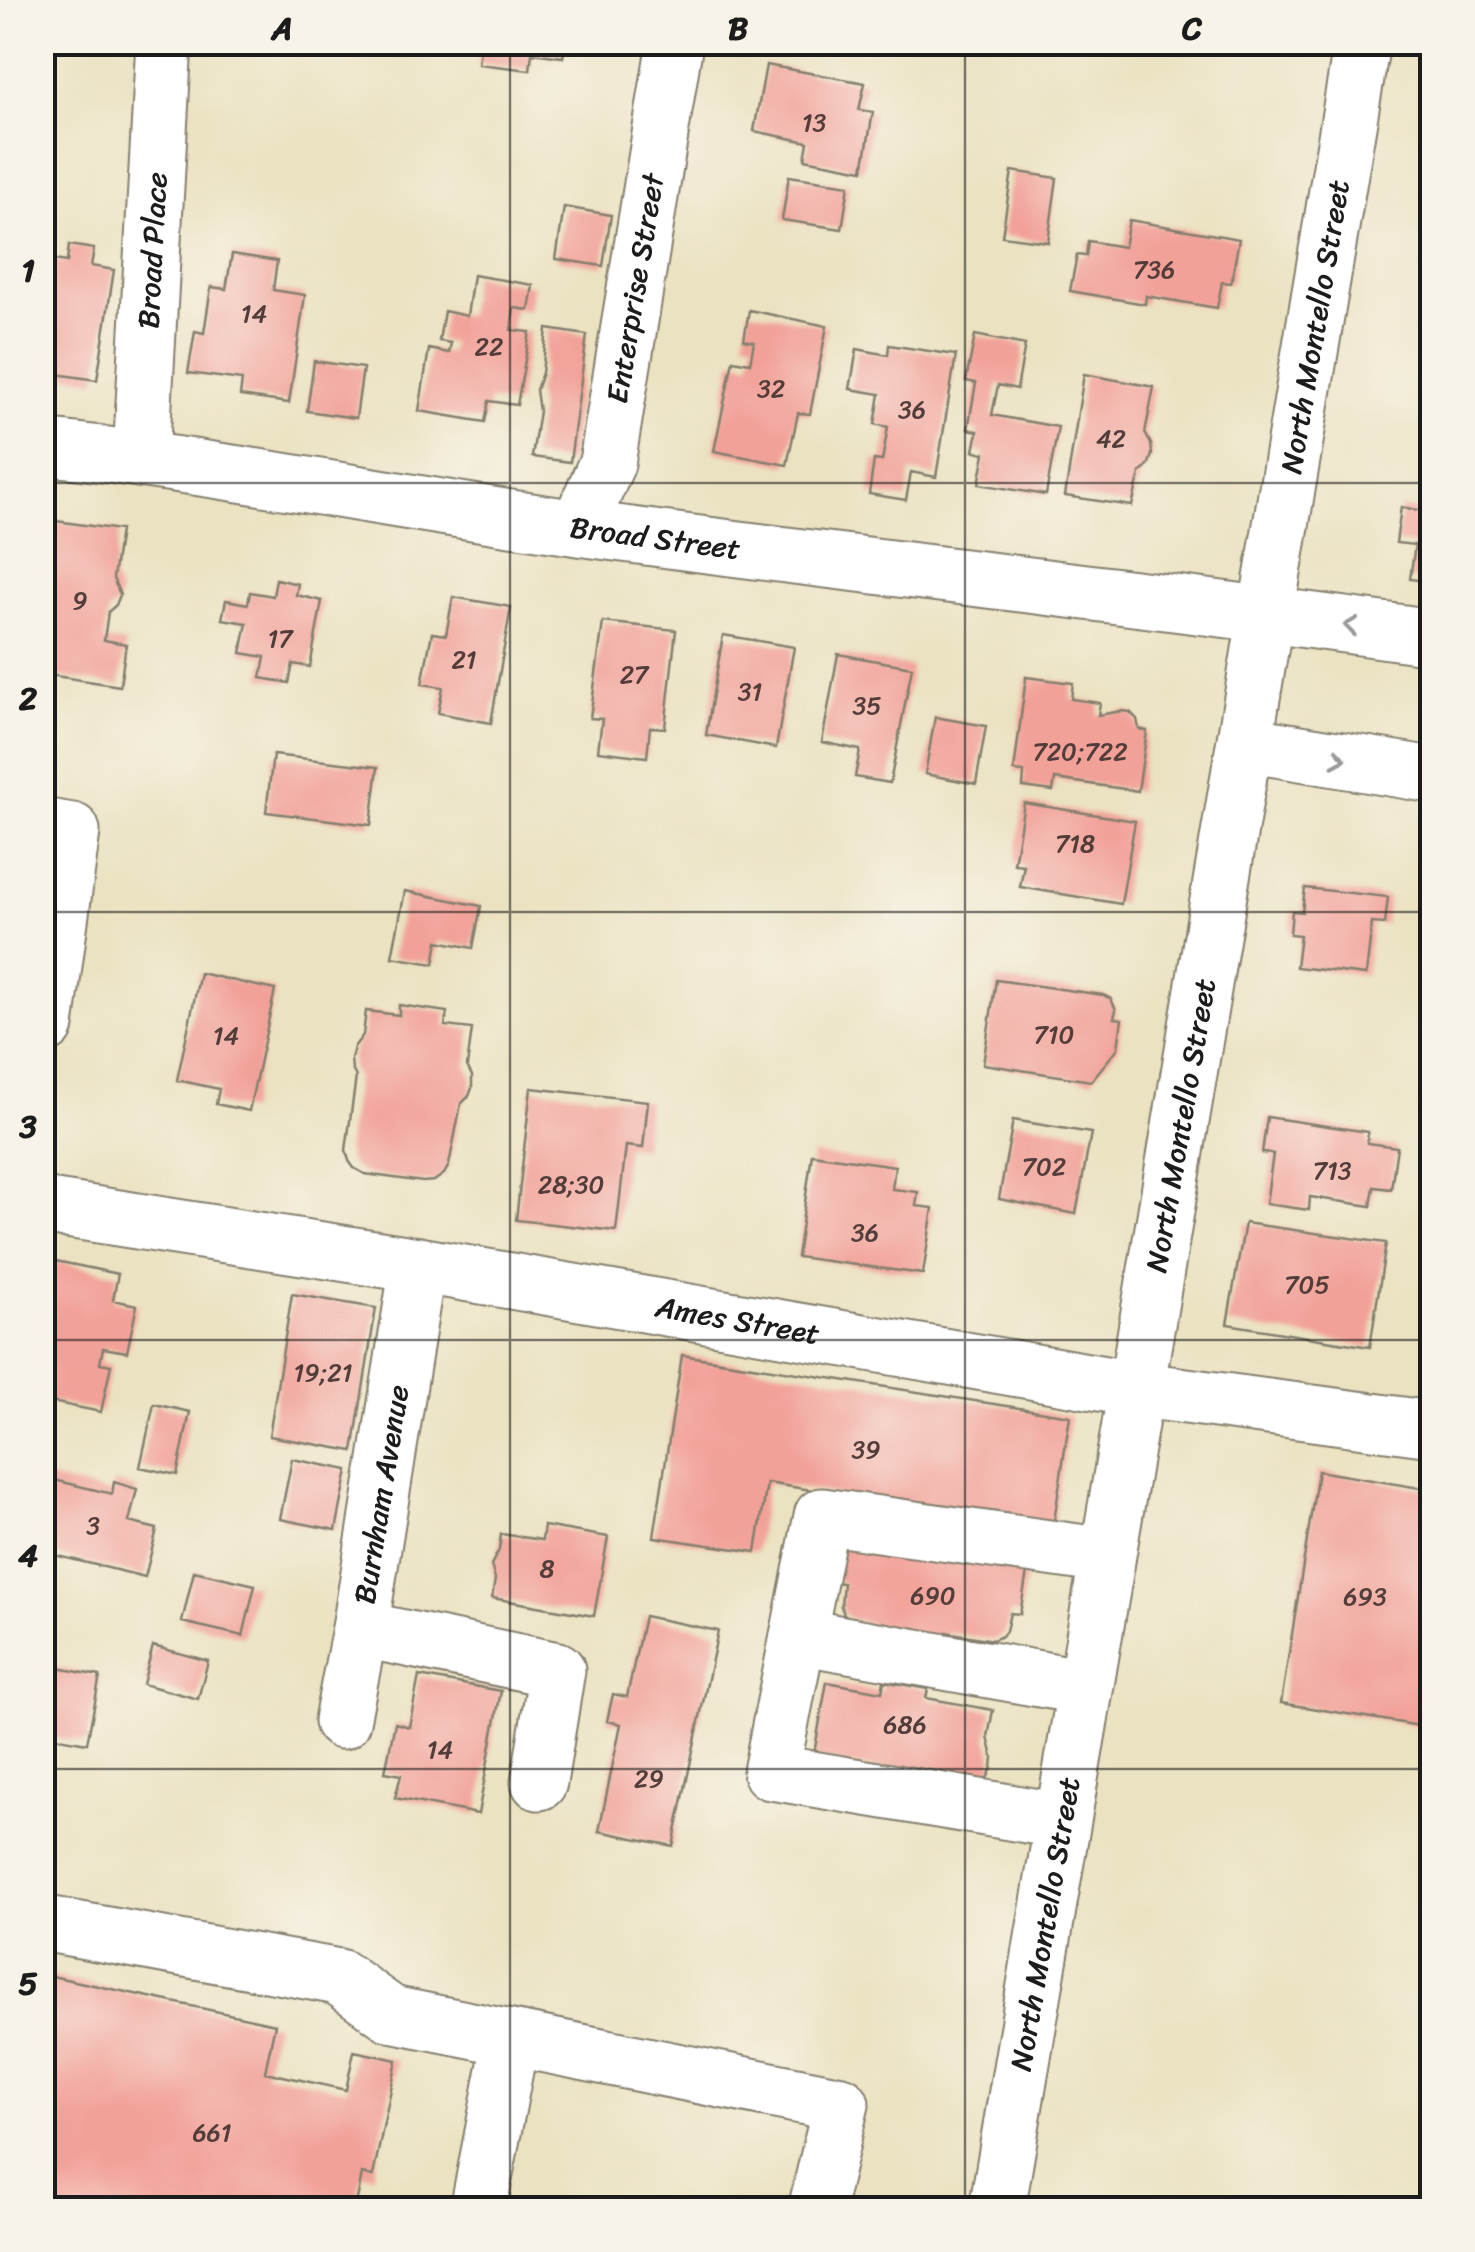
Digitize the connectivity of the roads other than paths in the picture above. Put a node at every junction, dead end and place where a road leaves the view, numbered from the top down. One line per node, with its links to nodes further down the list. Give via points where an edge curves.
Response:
1 (164, 42): 5 (street, Broad Place)
2 (675, 42): 6 (street, Enterprise Street, via 607,463)
3 (1362, 42): 7 (street, North Montello Street)
4 (42, 447): 5 (street, Broad Street)
5 (141, 458): 6 (street, Broad Street)
6 (578, 528): 7 (street, Broad Street)
7 (1269, 614): 8 (street, Broad Street, one-way to 7); 9 (street, North Montello Street)
8 (1432, 637)
9 (1246, 744): 10 (street, one-way to 10); 15 (street, North Montello Street)
10 (1432, 775)
11 (42, 826): 12 (street, via 72,831)
12 (46, 1025)
13 (42, 1206): 14 (street, Ames Street)
14 (418, 1265): 15 (street, Ames Street); 18 (street, Burnham Avenue)
15 (1134, 1389): 16 (street, Ames Street); 17 (street, North Montello Street)
16 (1432, 1429)
17 (1106, 1556): 19 (street, via 822,1516); 20 (street, North Montello Street)
18 (360, 1629): 21 (street, Burnham Avenue); 22 (street, via 557,1670)
19 (798, 1636): 20 (street); 23 (street, via 770,1772)
20 (1084, 1687): 23 (street, North Montello Street)
21 (342, 1721)
22 (539, 1782)
23 (1062, 1821): 28 (street, North Montello Street)
24 (42, 1923): 25 (street, via 338,1977 391,2014)
25 (512, 2038): 26 (street); 27 (street, via 841,2104)
26 (478, 2210)
27 (816, 2210)
28 (997, 2210)

